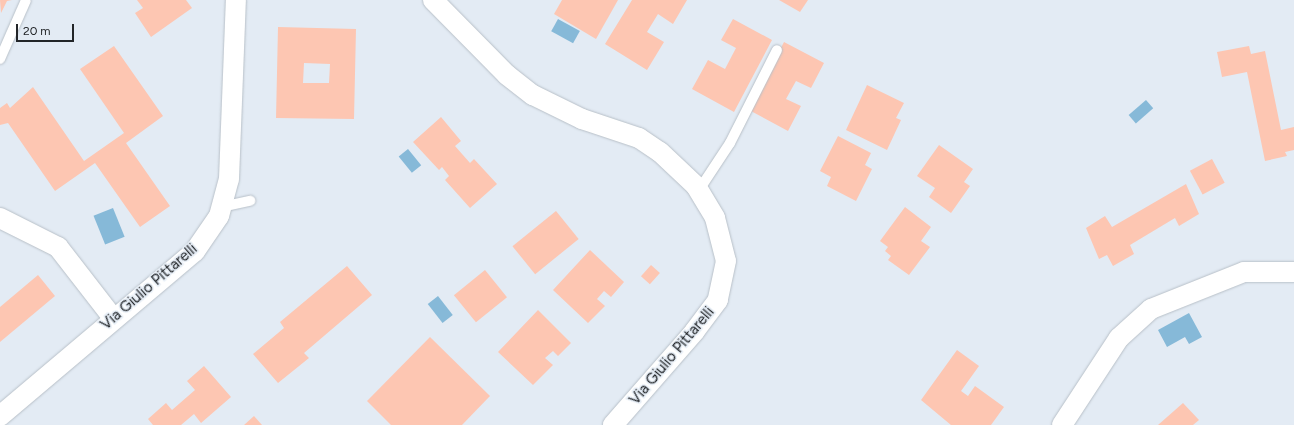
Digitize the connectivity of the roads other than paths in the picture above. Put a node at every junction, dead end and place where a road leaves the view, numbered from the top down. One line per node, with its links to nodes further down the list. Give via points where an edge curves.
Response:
1 (26, 0): 5 (lane)
2 (236, 0): 8 (street, Via Giulio Pittarelli, via 229,179)
3 (433, 0): 6 (street, Via Giulio Pittarelli, via 521,87 576,117 639,138 668,158)
4 (778, 50): 6 (lane, via 730,143)
5 (0, 59)
6 (699, 190): 13 (street, Via Giulio Pittarelli, via 723,240 726,262 722,288 696,331)
7 (250, 201): 8 (lane)
8 (221, 207): 11 (street, Via Giulio Pittarelli, via 195,251)
9 (0, 218): 11 (street, via 58,247)
10 (1294, 272): 14 (street, via 1244,272 1151,309 1119,338)
11 (113, 318): 12 (street, Via Giulio Pittarelli)
12 (0, 416)
13 (612, 425)
14 (1062, 425)

